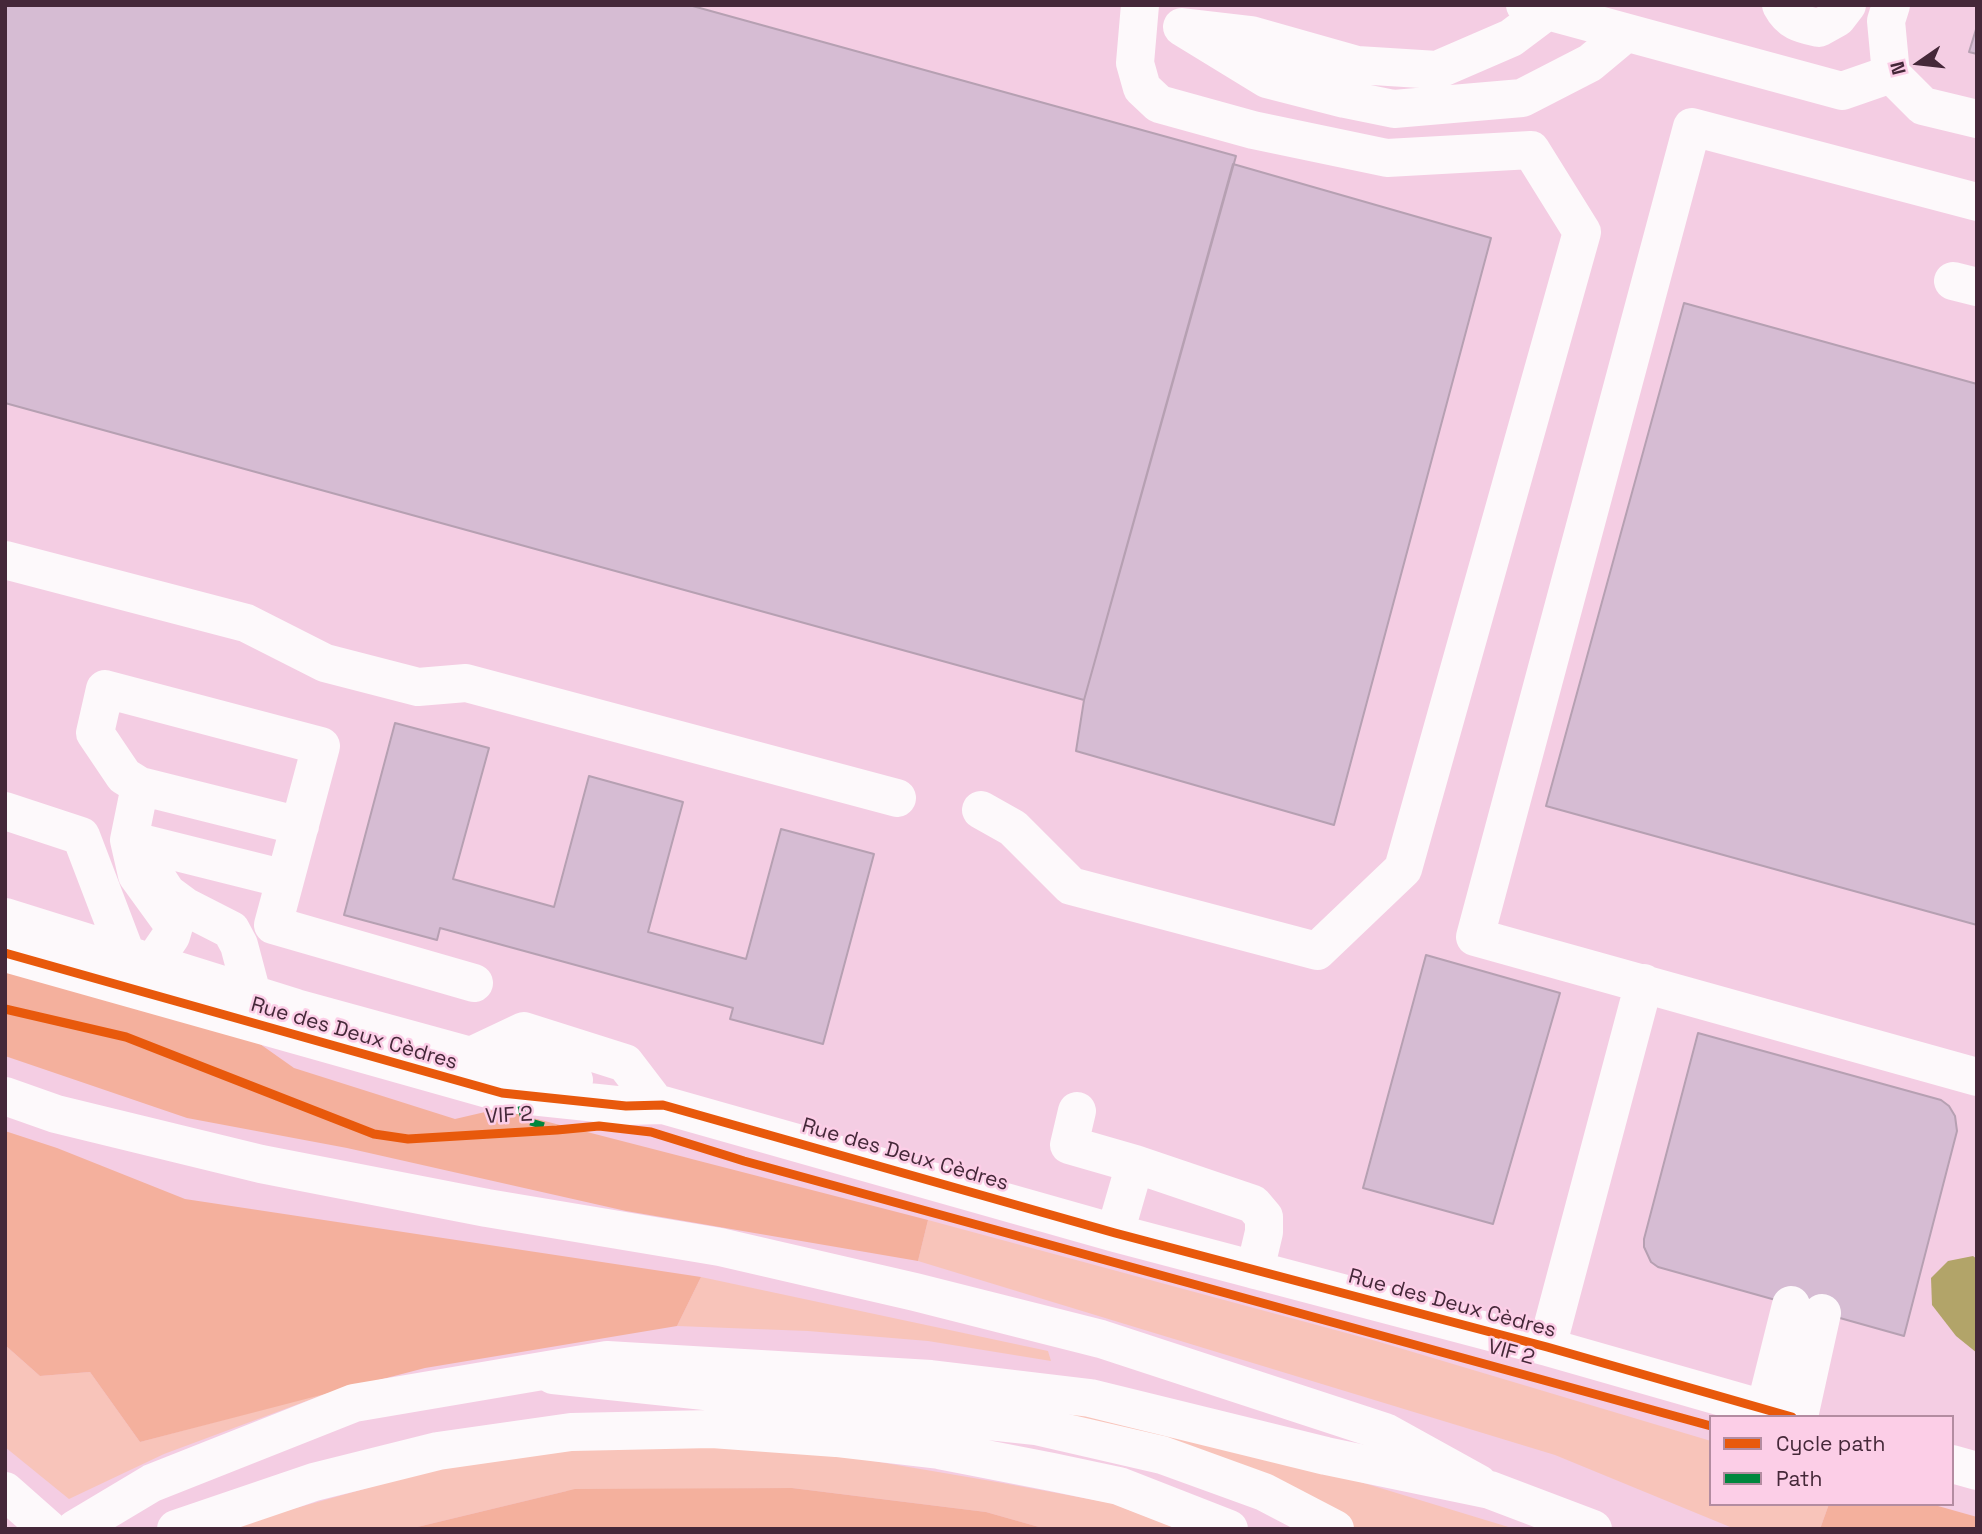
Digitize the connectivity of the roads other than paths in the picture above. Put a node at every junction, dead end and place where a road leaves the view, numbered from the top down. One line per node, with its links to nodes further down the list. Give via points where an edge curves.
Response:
1 (1142, 5): 6 (street); 14 (street, via 1135,63 1142,88 1158,104 1387,158 1531,150 1581,232 1403,869 1317,951 1070,886 1013,828)
2 (1781, 5): 3 (street, via 1797,23 1819,28 1837,18)
3 (1847, 5)
4 (1891, 5): 8 (street, via 1886,21)
5 (1536, 8): 6 (street, via 1511,38 1437,70 1357,65 1251,35); 7 (street)
6 (1182, 27): 7 (street, via 1267,79 1394,108 1522,98 1590,63)
7 (1626, 33): 8 (street, via 1842,90)
8 (1891, 74): 9 (street, via 1923,106)
9 (1977, 120)
10 (1977, 202): 24 (street, via 1692,127 1475,936)
11 (5, 560): 13 (street, via 246,623 325,663 418,687 466,683)
12 (140, 786): 16 (street); 16 (street, via 124,776 95,733 105,689 321,746); 17 (street)
13 (897, 798)
14 (981, 810)
15 (5, 811): 22 (street, via 81,836)
16 (300, 826): 18 (street)
17 (131, 849): 18 (street); 20 (street, via 137,876)
18 (285, 879): 23 (street, via 273,925)
19 (5, 917): 22 (street, Rue des Deux Cèdres)
20 (187, 921): 22 (street); 25 (street, via 222,923 231,930)
21 (5, 953): 28 (street, Rue des Deux Cèdres, via 502,1093 626,1106)
22 (139, 959): 25 (street, Rue des Deux Cèdres)
23 (474, 983)
24 (1644, 983): 26 (street); 34 (street)
25 (252, 995): 28 (street, Rue des Deux Cèdres, via 471,1056)
26 (1977, 1077)
27 (5, 1096): 39 (street, via 56,1114 261,1164 720,1247 1101,1339 1385,1432)
28 (657, 1101): 31 (street, Rue des Deux Cèdres)
29 (1077, 1111): 30 (street, via 1069,1145)
30 (1135, 1164): 31 (street); 32 (street, via 1253,1204 1264,1217)
31 (1115, 1233): 32 (street, Rue des Deux Cèdres)
32 (1255, 1270): 34 (street, Rue des Deux Cèdres)
33 (1807, 1309): 36 (street)
34 (1547, 1348): 36 (street, Rue des Deux Cèdres)
35 (531, 1372): 39 (street, via 607,1360 931,1379 1090,1398 1326,1456); 42 (street, via 354,1403 152,1483); 45 (street, via 1036,1426 1163,1455 1264,1492)
36 (1785, 1414)
37 (1954, 1465): 38 (street)
38 (1977, 1471)
39 (1490, 1490): 46 (street)
40 (5, 1491): 41 (street)
41 (48, 1529)
42 (75, 1529)
43 (176, 1529): 44 (street, via 314,1482 438,1451 571,1432 712,1430 836,1438 1002,1462 1119,1486)
44 (1229, 1529)
45 (1335, 1529)
46 (1593, 1529)

